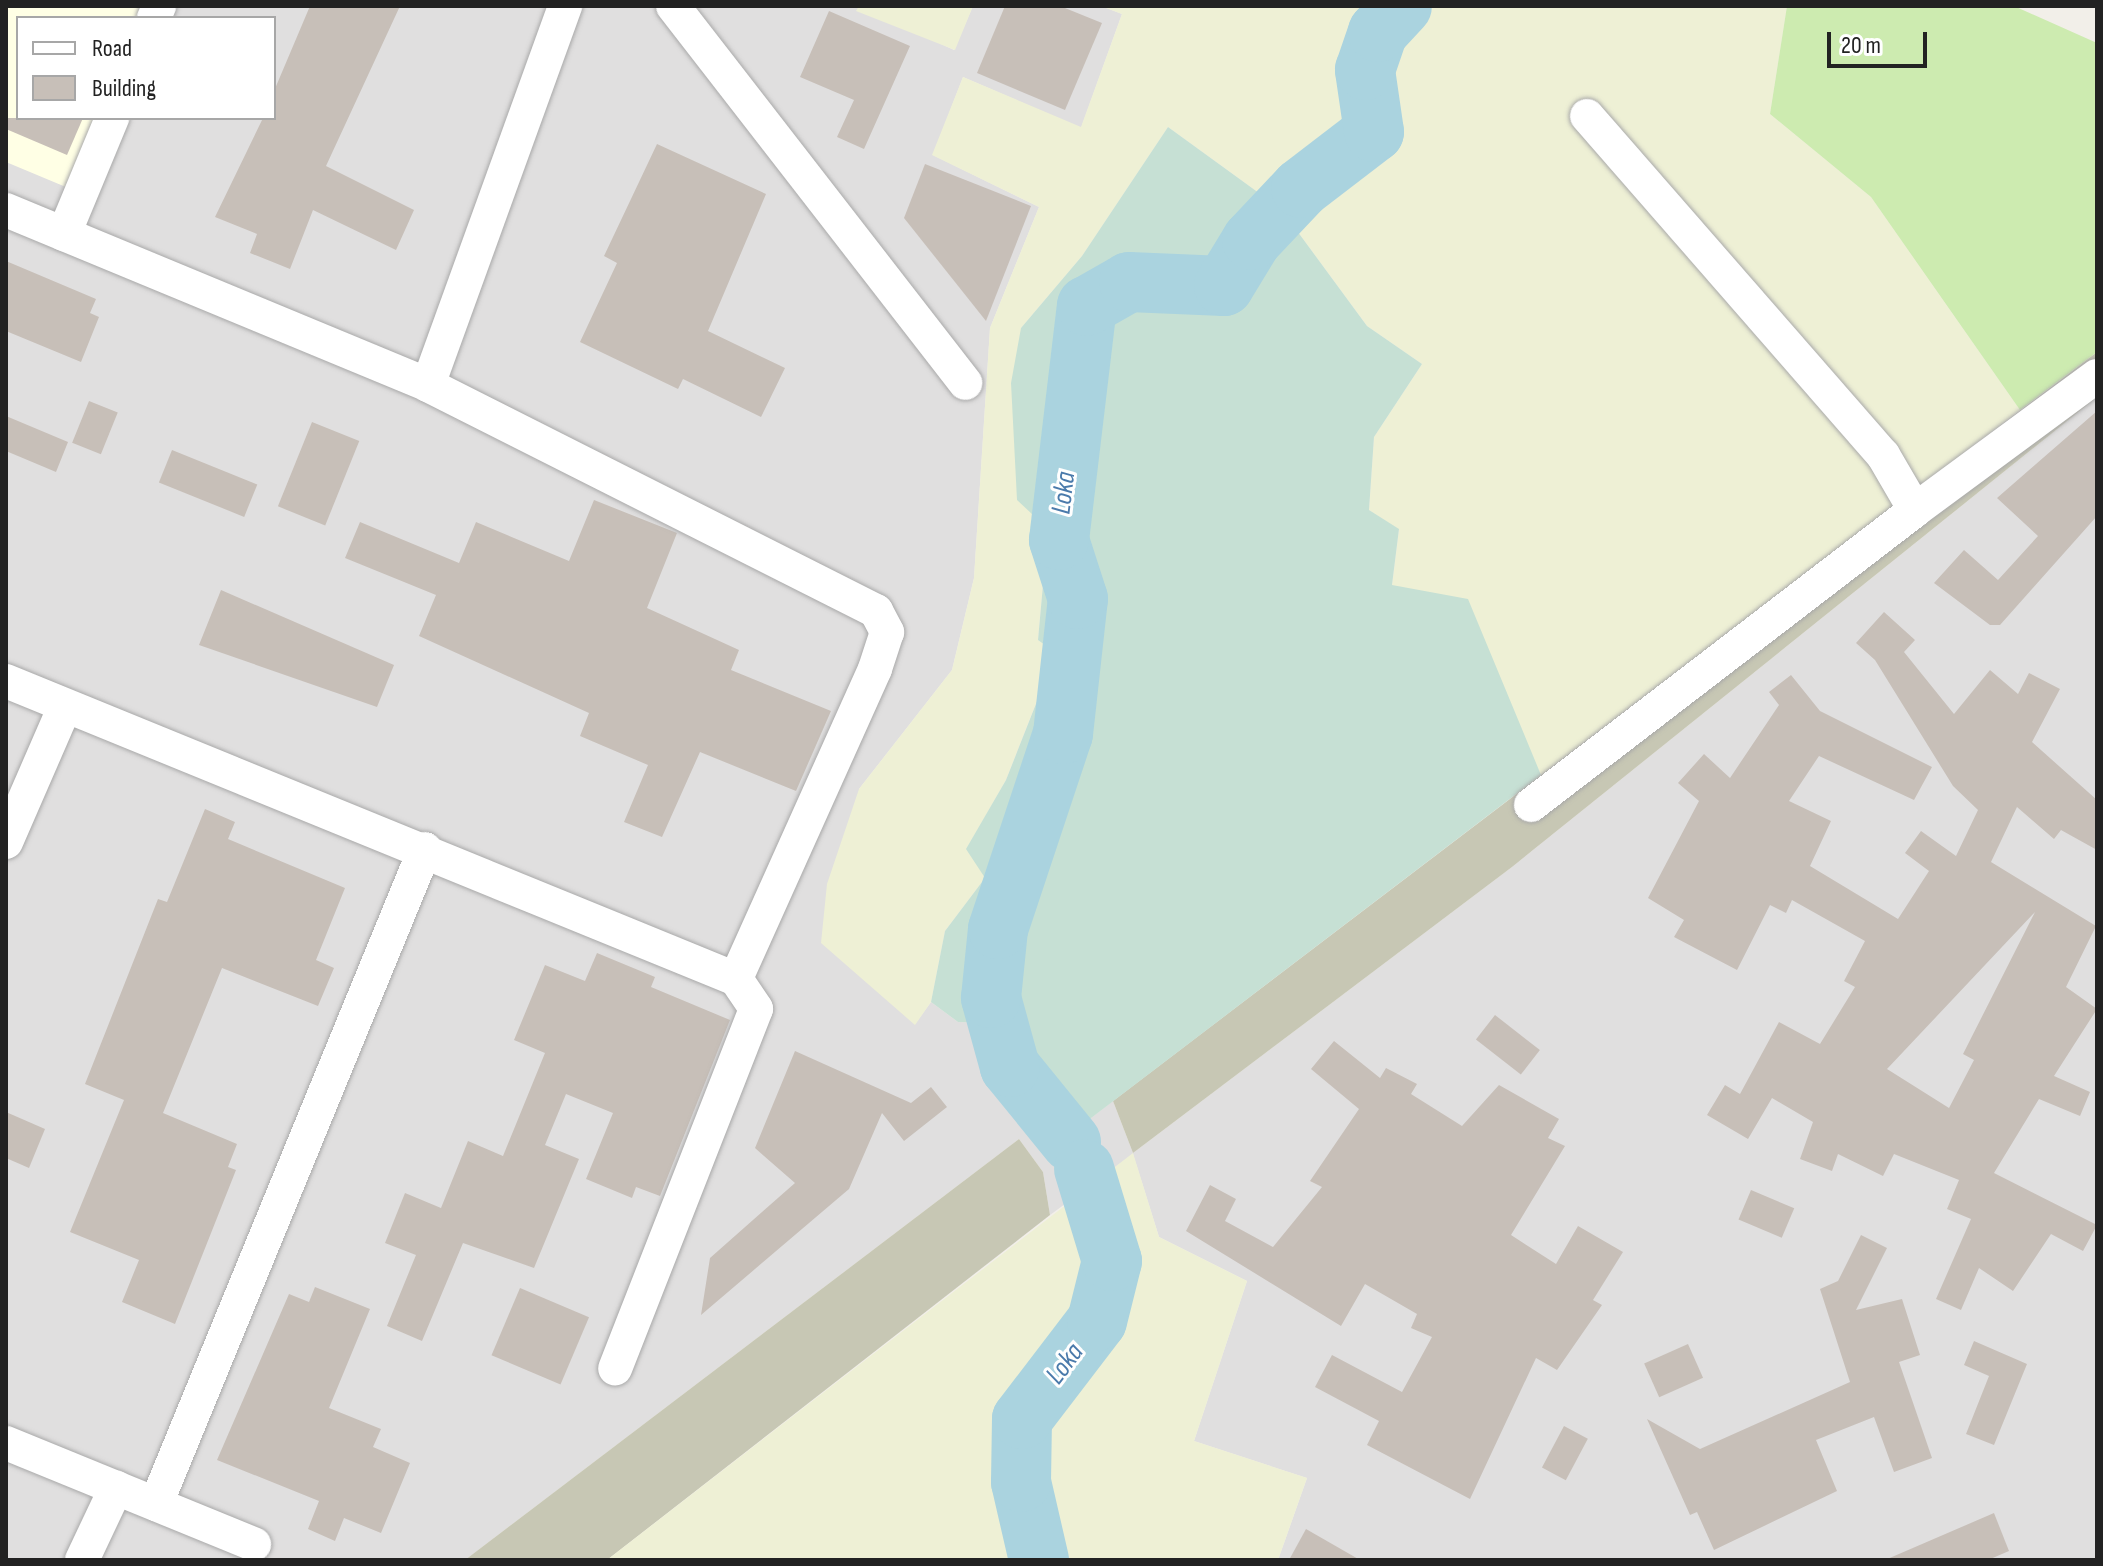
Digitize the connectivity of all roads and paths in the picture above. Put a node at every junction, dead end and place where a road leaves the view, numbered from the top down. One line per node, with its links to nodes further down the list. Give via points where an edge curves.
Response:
1 (565, 6): 9 (street)
2 (673, 6): 8 (street)
3 (1587, 116): 10 (street, via 1883,455)
4 (111, 120): 6 (street)
5 (6, 210): 6 (street)
6 (64, 234): 9 (street)
7 (2097, 376): 10 (street)
8 (965, 383)
9 (428, 385): 16 (street, via 876,611 887,632)
10 (1915, 510): 13 (street)
11 (6, 681): 12 (street)
12 (65, 706): 14 (street); 15 (street)
13 (1531, 805)
14 (6, 842)
15 (425, 849): 16 (street); 20 (street)
16 (736, 979): 17 (street, via 756,1009)
17 (615, 1368)
18 (6, 1443): 19 (street)
19 (116, 1488): 20 (street); 22 (street)
20 (156, 1504): 21 (street)
21 (254, 1544)
22 (82, 1560)

